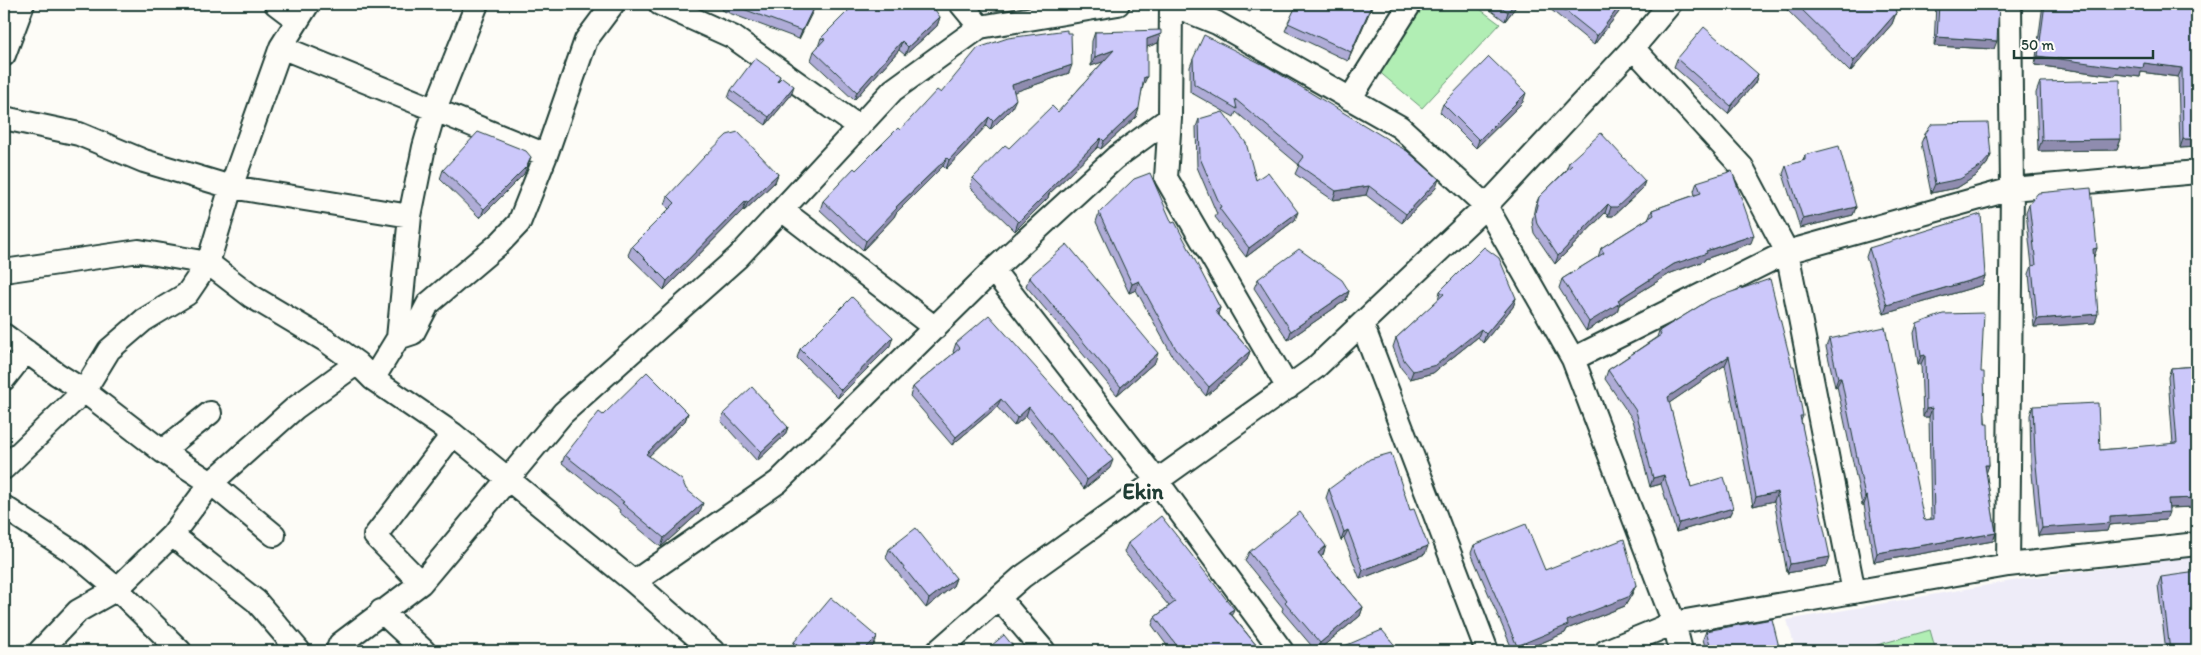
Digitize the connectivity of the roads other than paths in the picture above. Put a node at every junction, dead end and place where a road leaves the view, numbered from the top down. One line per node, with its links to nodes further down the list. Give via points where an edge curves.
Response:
1 (23, 4): 16 (street)
2 (276, 4): 12 (street)
3 (477, 4): 18 (street)
4 (613, 4): 22 (street, via 586,40)
5 (660, 4): 21 (street, via 733,37)
6 (961, 4): 13 (street)
7 (1118, 4): 13 (street)
8 (1171, 4): 17 (street, via 1217,23); 20 (street)
9 (1410, 4): 17 (street)
10 (1670, 4): 15 (street)
11 (2010, 4): 25 (street)
12 (303, 12): 14 (street)
13 (980, 27): 21 (street, via 893,90)
14 (281, 47): 18 (street); 24 (street)
15 (1633, 48): 26 (street); 29 (street, via 1742,167)
16 (4, 55)
17 (1350, 99): 26 (street, via 1400,128)
18 (435, 109): 22 (street); 28 (street)
19 (4, 118): 24 (street, via 78,134 144,161)
20 (1170, 118): 31 (street, via 1115,158); 42 (street, via 1166,178)
21 (859, 127): 27 (street)
22 (546, 155): 36 (street, via 518,223 500,243 428,304 412,333)
23 (2197, 172): 25 (street)
24 (231, 187): 28 (street); 30 (street)
25 (2012, 189): 29 (street); 55 (street)
26 (1486, 206): 33 (street); 38 (street)
27 (782, 210): 34 (street); 48 (street, via 738,257 563,413)
28 (410, 216): 36 (street)
29 (1787, 252): 38 (street); 59 (street)
30 (208, 264): 32 (street, via 139,251); 39 (street, via 251,296); 43 (street, via 187,294 144,320 108,350)
31 (993, 270): 34 (street); 49 (street)
32 (4, 271)
33 (1362, 324): 42 (street, via 1315,368); 72 (street)
34 (935, 328): 56 (street, via 778,482)
35 (4, 336): 37 (street)
36 (398, 338): 41 (street)
37 (26, 351): 40 (street); 43 (street)
38 (1573, 359): 62 (street)
39 (357, 363): 41 (street); 50 (street, via 296,408)
40 (4, 379)
41 (373, 379): 45 (street)
42 (1288, 388): 49 (street)
43 (84, 391): 46 (street); 47 (street)
44 (210, 413): 46 (street)
45 (453, 434): 48 (street); 57 (street, via 376,536)
46 (162, 451): 50 (street)
47 (4, 468)
48 (508, 477): 56 (street); 57 (street)
49 (1157, 481): 60 (street); 71 (street)
50 (211, 483): 52 (street); 53 (street)
51 (4, 507): 58 (street, via 73,552)
52 (172, 534): 58 (street); 65 (street, via 256,602)
53 (274, 535)
54 (2197, 544): 55 (street)
55 (2008, 565): 59 (street)
56 (634, 582): 68 (street)
57 (421, 583): 61 (street)
58 (117, 589): 63 (street, via 78,611); 64 (street)
59 (1854, 592): 62 (street)
60 (999, 598): 69 (street); 70 (street)
61 (381, 611): 66 (street, via 340,644); 67 (street)
62 (1674, 623): 73 (street); 74 (street)
63 (40, 651)
64 (180, 651)
65 (299, 651)
66 (337, 651)
67 (424, 651)
68 (713, 651)
69 (938, 651)
70 (1044, 651)
71 (1282, 651)
72 (1486, 651)
73 (1606, 651)
74 (1681, 651)

